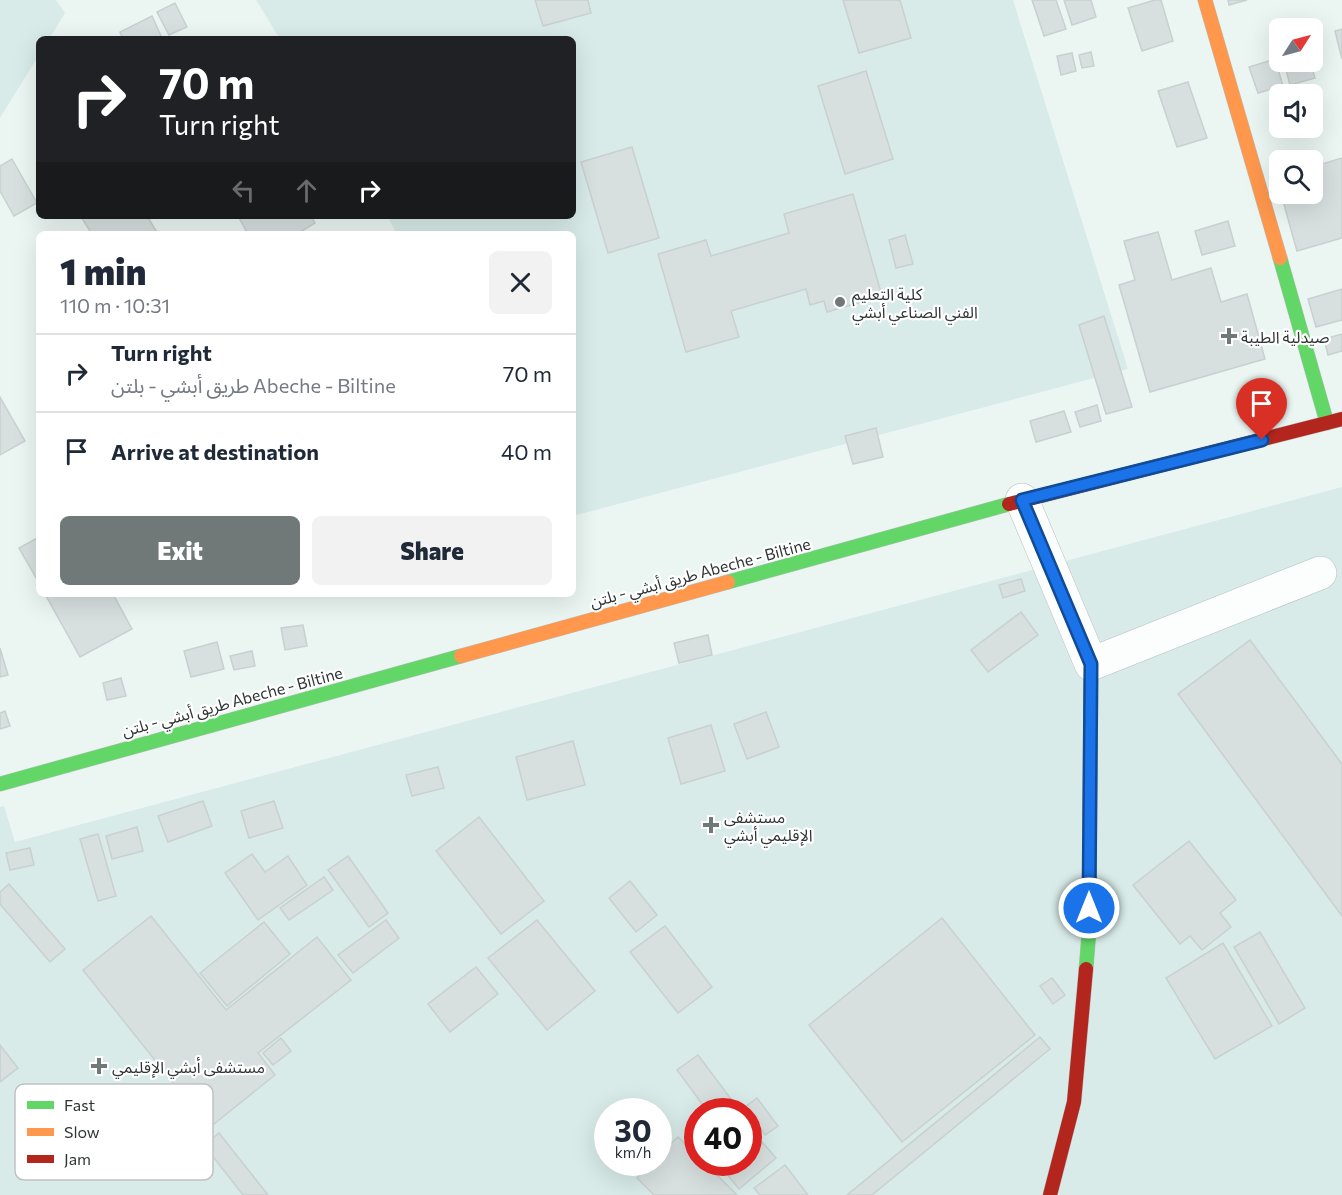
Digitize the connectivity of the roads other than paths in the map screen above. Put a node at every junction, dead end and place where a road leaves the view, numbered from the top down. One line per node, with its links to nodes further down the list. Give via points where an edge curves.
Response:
1 (1205, 0): 3 (main road)
2 (1342, 419): 3 (main road, طريق أبشي - بلتن Abeche - Biltine)
3 (1327, 423): 4 (main road, طريق أبشي - بلتن Abeche - Biltine)
4 (1022, 500): 6 (street); 7 (main road, طريق أبشي - بلتن Abeche - Biltine)
5 (1320, 573): 6 (street)
6 (1091, 664): 8 (main road, via 1089,932 1074,1102)
7 (0, 784)
8 (1050, 1195)

